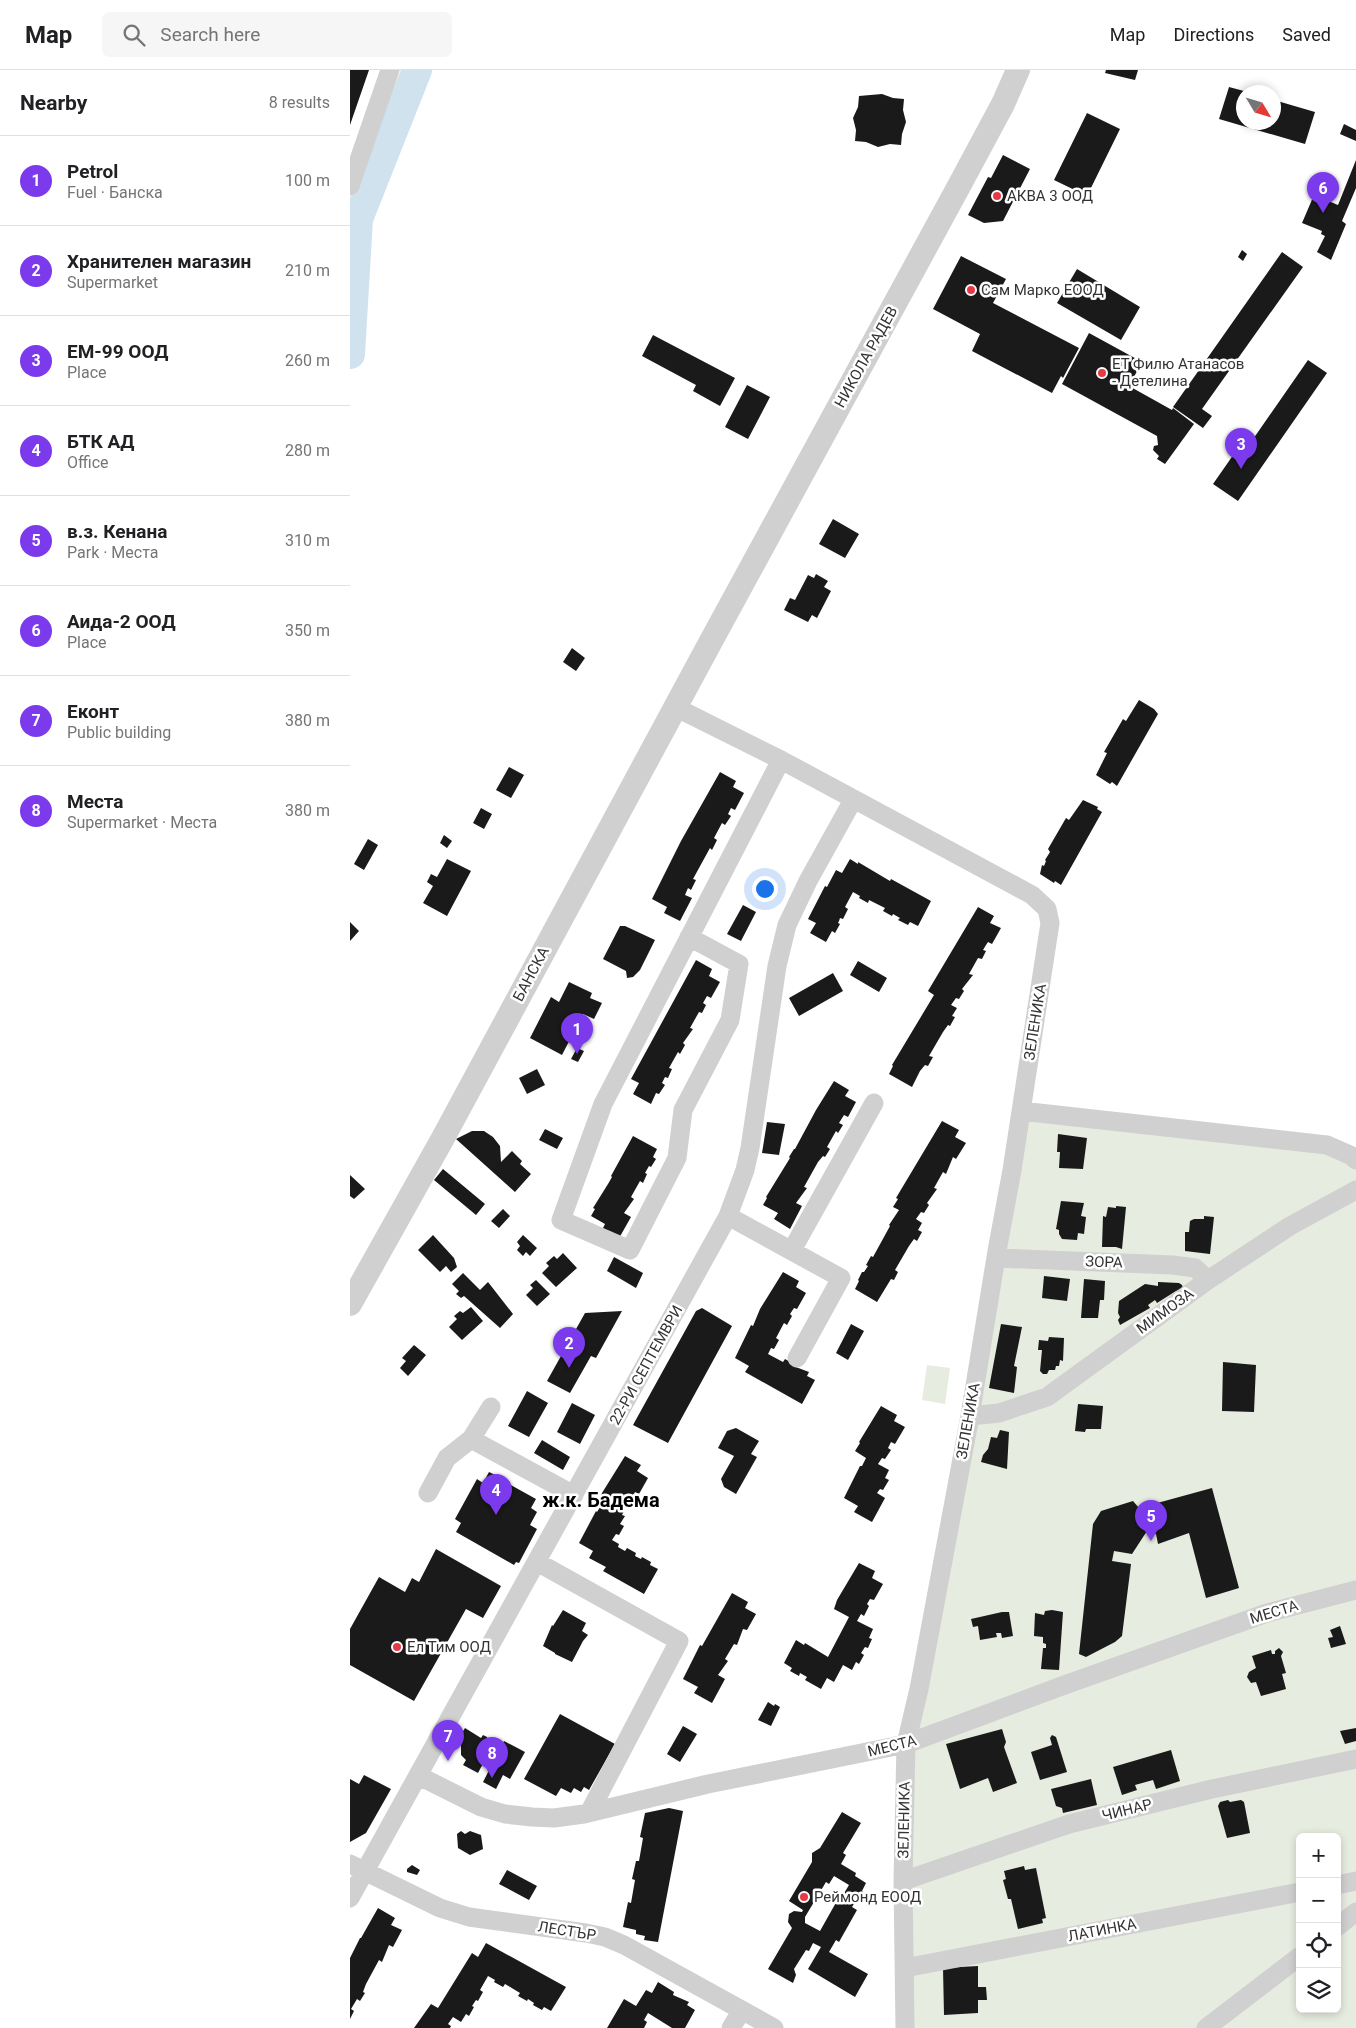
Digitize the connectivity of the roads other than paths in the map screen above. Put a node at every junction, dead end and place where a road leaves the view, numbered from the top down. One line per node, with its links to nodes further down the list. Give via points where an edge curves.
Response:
1 (390, 70): 3 (street)
2 (1018, 70): 4 (street, НИКОЛА РАДЕВ, via 1003,104)
3 (350, 186)
4 (710, 642): 5 (street, БАНСКА)
5 (675, 707): 6 (street, ЗЕЛЕНИКА); 17 (street, БАНСКА)
6 (781, 760): 7 (street, ЗЕЛЕНИКА); 8 (street)
7 (853, 800): 10 (street, ЗЕЛЕНИКА, via 1032,895 1046,909 1050,924); 13 (street, 22-РИ СЕПТЕМВРИ, via 787,925 777,966 750,1148)
8 (689, 937): 8 (street, via 739,964 730,1020 683,1110 677,1158 630,1250 560,1220 603,1104)
9 (874, 1103): 14 (street)
10 (1021, 1111): 11 (street, via 1327,1145); 15 (street, ЗЕЛЕНИКА)
11 (1356, 1160)
12 (1356, 1190): 16 (street, МИМОЗА, via 1290,1226)
13 (728, 1216): 14 (street); 23 (street, 22-РИ СЕПТЕМВРИ)
14 (792, 1250): 18 (street, via 841,1278)
15 (996, 1258): 16 (street, ЗОРА, via 1173,1265 1195,1268); 20 (street, ЗЕЛЕНИКА)
16 (1208, 1280): 20 (street, МИМОЗА, via 1047,1397 999,1413)
17 (350, 1304)
18 (797, 1358)
19 (491, 1407): 21 (street)
20 (970, 1416): 26 (street, ЗЕЛЕНИКА)
21 (471, 1439): 22 (street, via 447,1458); 23 (street)
22 (428, 1493)
23 (574, 1495): 24 (street, 22-РИ СЕПТЕМВРИ)
24 (537, 1562): 28 (street, 22-РИ СЕПТЕМВРИ); 29 (street, via 679,1641)
25 (1356, 1590): 26 (street, МЕСТА, via 1267,1613)
26 (906, 1744): 29 (street, МЕСТА, via 708,1784); 31 (street, ЗЕЛЕНИКА)
27 (1356, 1759): 31 (street, ЧИНАР, via 1212,1789 1070,1824)
28 (418, 1776): 29 (street, МЕСТА, via 480,1807 505,1814 554,1818); 30 (street, 22-РИ СЕПТЕМВРИ)
29 (589, 1813)
30 (358, 1868): 35 (street, 22-РИ СЕПТЕМВРИ); 40 (street, ЛЕСТЪР, via 440,1908 469,1917 605,1937)
31 (903, 1881): 39 (street, ЗЕЛЕНИКА)
32 (1356, 1882): 33 (street)
33 (1341, 1884)
34 (1296, 1893): 39 (street, ЛАТИНКА)
35 (350, 1898)
36 (1356, 1912): 37 (street)
37 (1341, 1924)
38 (1296, 1959): 44 (street)
39 (905, 1968): 43 (street, ЗЕЛЕНИКА)
40 (742, 2010): 41 (street); 42 (street, ЛЕСТЪР)
41 (731, 2028)
42 (774, 2028)
43 (905, 2028)
44 (1206, 2028)

